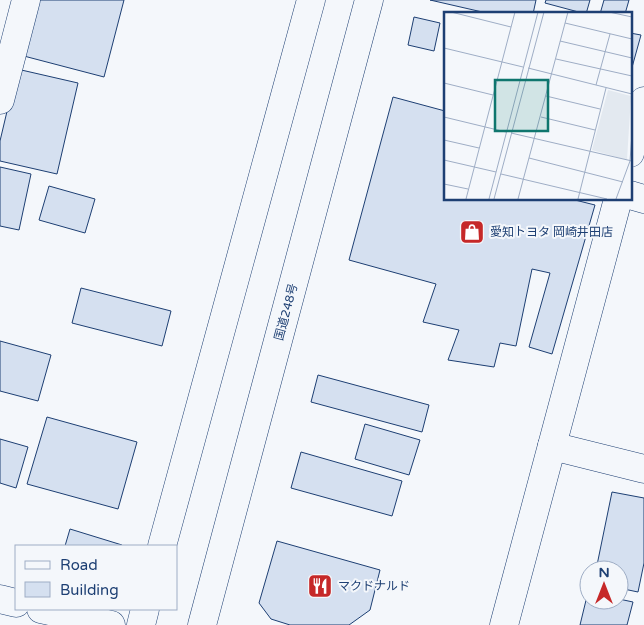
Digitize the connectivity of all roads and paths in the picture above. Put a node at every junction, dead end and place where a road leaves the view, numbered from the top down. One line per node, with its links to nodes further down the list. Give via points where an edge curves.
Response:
1 (26, 0): 4 (main road)
2 (311, 0): 10 (main road)
3 (369, 0): 17 (main road, 国道248号)
4 (0, 100)
5 (644, 101): 6 (main road)
6 (632, 146)
7 (618, 200): 8 (main road)
8 (552, 446): 9 (main road); 18 (main road)
9 (644, 469)
10 (162, 545)
11 (0, 599): 12 (main road)
12 (15, 603)
13 (45, 610): 15 (main road)
14 (145, 610): 16 (main road)
15 (111, 625)
16 (141, 625)
17 (202, 625)
18 (504, 625)

